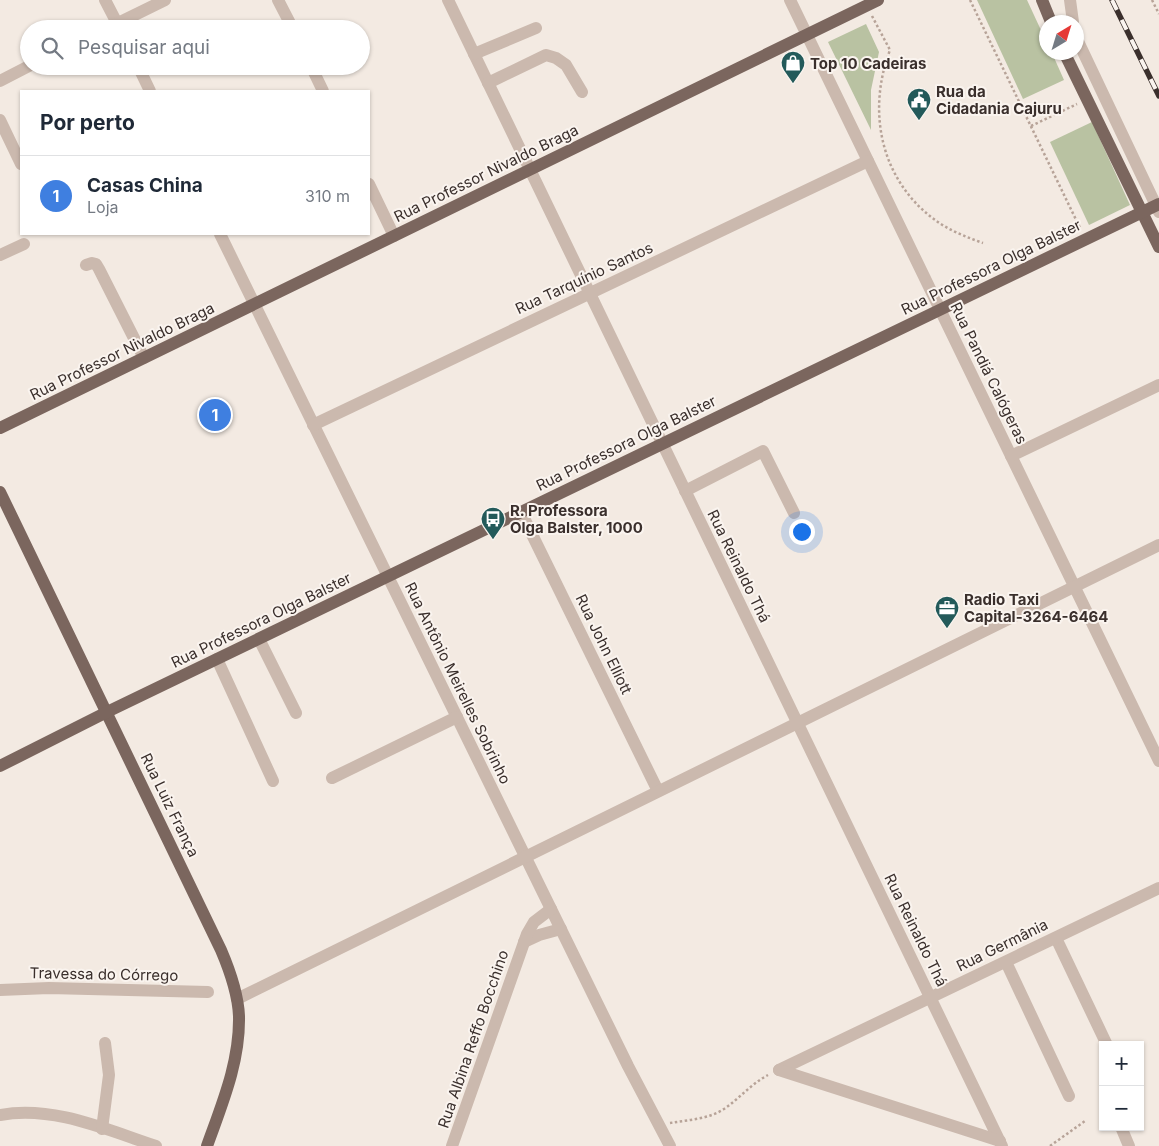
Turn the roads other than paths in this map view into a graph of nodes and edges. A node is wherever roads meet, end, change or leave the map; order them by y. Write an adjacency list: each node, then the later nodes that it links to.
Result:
1 (105, 0): 11 (street)
2 (165, 0): 12 (street)
3 (278, 0): 13 (street)
4 (448, 0): 16 (street, Rua Reinaldo Thá)
5 (790, 0): 15 (street, Rua Pandiá Calógeras)
6 (1042, 0): 9 (main road)
7 (1070, 0): 10 (street)
8 (873, 3): 15 (main road, Rua Professor Nivaldo Braga)
9 (1048, 15)
10 (1071, 15)
11 (112, 20)
12 (127, 20)
13 (288, 20)
14 (536, 28): 16 (street)
15 (807, 35): 28 (street, Rua Pandiá Calógeras); 30 (main road, Rua Professor Nivaldo Braga)
16 (474, 54): 23 (street, Rua Reinaldo Thá)
17 (1084, 54): 32 (street)
18 (1068, 60): 33 (main road)
19 (20, 70): 22 (street)
20 (142, 75): 24 (street)
21 (315, 75): 25 (street)
22 (0, 80)
23 (488, 83): 26 (street); 30 (street, Rua Reinaldo Thá)
24 (150, 90)
25 (323, 90)
26 (582, 92)
27 (0, 120): 29 (street)
28 (868, 161): 40 (street, Rua Tarquínio Santos); 42 (street, Rua Pandiá Calógeras)
29 (20, 162)
30 (530, 170): 35 (main road, Rua Professor Nivaldo Braga); 40 (street, Rua Reinaldo Thá)
31 (370, 186): 35 (street)
32 (1158, 207): 33 (main road, Rua Professora Olga Balster)
33 (1142, 212): 37 (main road); 42 (main road, Rua Professora Olga Balster)
34 (220, 235): 41 (street, Rua Antônio Meirelles Sobrinho)
35 (394, 236): 41 (main road, Rua Professor Nivaldo Braga)
36 (24, 244): 38 (street)
37 (1159, 247)
38 (0, 255)
39 (86, 265): 43 (street)
40 (589, 294): 45 (street, Rua Tarquínio Santos); 47 (street, Rua Reinaldo Thá)
41 (254, 304): 43 (main road, Rua Professor Nivaldo Braga); 45 (street, Rua Antônio Meirelles Sobrinho)
42 (940, 310): 47 (main road, Rua Professora Olga Balster); 48 (street, Rua Pandiá Calógeras)
43 (144, 358): 46 (main road, Rua Professor Nivaldo Braga)
44 (1159, 385): 48 (street)
45 (314, 425): 54 (street, Rua Antônio Meirelles Sobrinho)
46 (0, 428)
47 (662, 444): 49 (street, Rua Reinaldo Thá); 51 (main road, Rua Professora Olga Balster)
48 (1011, 456): 55 (street, Rua Pandiá Calógeras)
49 (685, 491): 52 (street); 61 (street, Rua Reinaldo Thá)
50 (0, 492): 58 (main road, Rua Luiz França)
51 (521, 512): 54 (main road, Rua Professora Olga Balster); 66 (street, Rua John Elliott)
52 (794, 513)
53 (1159, 545): 55 (street)
54 (388, 576): 56 (main road, Rua Professora Olga Balster); 60 (street, Rua Antônio Meirelles Sobrinho)
55 (1074, 586): 61 (street); 62 (street, Rua Pandiá Calógeras)
56 (259, 639): 57 (main road, Rua Professora Olga Balster); 59 (street)
57 (217, 659): 58 (main road, Rua Professora Olga Balster); 65 (street)
58 (107, 712): 63 (main road, Rua Professora Olga Balster); 77 (main road, Rua Luiz França)
59 (296, 714)
60 (457, 717): 64 (street); 67 (street, Rua Antônio Meirelles Sobrinho)
61 (797, 723): 66 (street); 76 (street, Rua Reinaldo Thá)
62 (1159, 761)
63 (0, 766)
64 (332, 778)
65 (273, 781)
66 (658, 791): 67 (street)
67 (525, 857): 69 (street, Rua Antônio Meirelles Sobrinho); 77 (street)
68 (1159, 888): 71 (street, Rua Germânia)
69 (551, 909): 70 (street, Rua Antônio Meirelles Sobrinho); 72 (street, Rua Albina Reffo Bocchino)
70 (561, 929): 72 (street, Rua Albina Reffo Bocchino); 89 (street, Rua Antônio Meirelles Sobrinho)
71 (1056, 938): 73 (street, Rua Germânia); 78 (street)
72 (524, 942): 88 (street, Rua Albina Reffo Bocchino)
73 (1006, 962): 76 (street, Rua Germânia); 80 (street)
74 (0, 990): 75 (street, Travessa do Córrego)
75 (208, 992)
76 (930, 998): 84 (street, Rua Reinaldo Thá); 84 (street, Rua Germânia)
77 (237, 999): 87 (main road, Rua Luiz França)
78 (1105, 1041)
79 (105, 1043): 82 (street)
80 (1069, 1096)
81 (0, 1115): 82 (street)
82 (102, 1129): 86 (street)
83 (1122, 1131): 85 (street)
84 (1001, 1144)
85 (1124, 1144)
86 (156, 1146)
87 (207, 1146)
88 (452, 1146)
89 (670, 1146)

